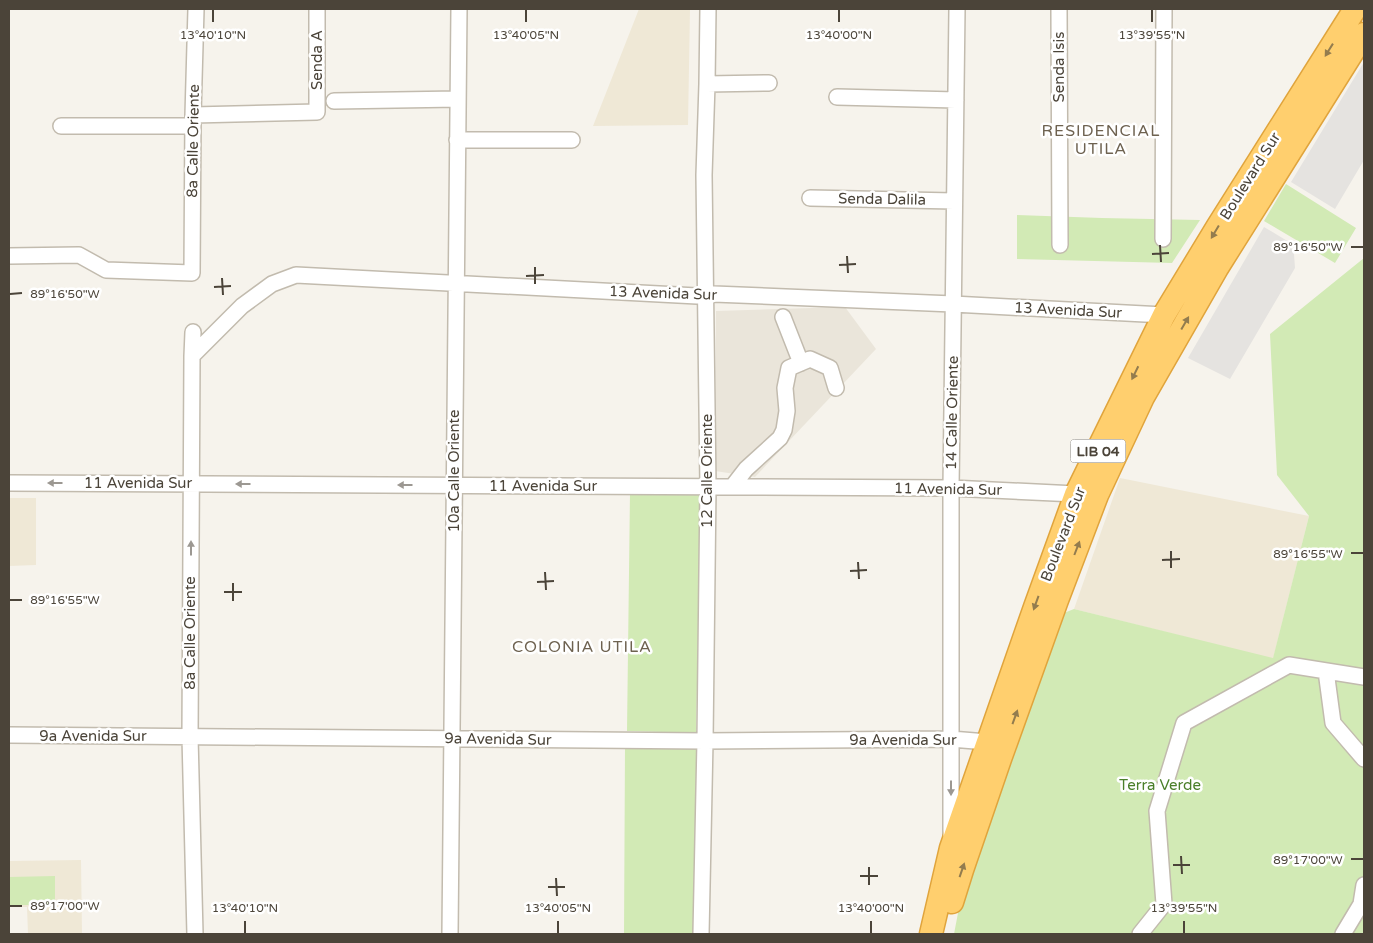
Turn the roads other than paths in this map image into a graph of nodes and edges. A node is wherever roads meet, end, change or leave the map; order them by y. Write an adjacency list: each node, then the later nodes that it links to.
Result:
1 (196, 9): 16 (street, 8a Calle Oriente)
2 (317, 9): 16 (street, Senda A)
3 (458, 9): 13 (street, 10a Calle Oriente)
4 (708, 9): 11 (street, 12 Calle Oriente)
5 (957, 9): 14 (street, 14 Calle Oriente)
6 (1059, 9): 23 (street, Senda Isis)
7 (1164, 9): 22 (street)
8 (1355, 9): 28 (highway, Boulevard Sur / LIB 04, one-way to 28)
9 (1364, 34): 56 (highway, Boulevard Sur / LIB 04, one-way to 9)
10 (769, 83): 11 (street)
11 (707, 84): 26 (street, 12 Calle Oriente)
12 (837, 97): 14 (street)
13 (458, 99): 15 (street); 18 (street, 10a Calle Oriente)
14 (956, 100): 21 (street, 14 Calle Oriente)
15 (334, 101)
16 (193, 121): 17 (street); 24 (street, 8a Calle Oriente)
17 (61, 126)
18 (457, 140): 19 (street); 25 (street, 10a Calle Oriente)
19 (572, 140)
20 (810, 198): 21 (street, Senda Dalila)
21 (954, 201): 27 (street, 14 Calle Oriente)
22 (1163, 239)
23 (1060, 244)
24 (9, 256)
25 (456, 283): 26 (street, 13 Avenida Sur); 31 (street, 13 Avenida Sur); 36 (street, 10a Calle Oriente)
26 (705, 295): 27 (street, 13 Avenida Sur); 37 (street, 12 Calle Oriente)
27 (953, 304): 28 (street, 13 Avenida Sur); 39 (street, 14 Calle Oriente)
28 (1164, 315): 40 (highway, Boulevard Sur / LIB 04, one-way to 40)
29 (783, 317): 32 (street)
30 (193, 332): 31 (street, 8a Calle Oriente)
31 (192, 356): 35 (street, 8a Calle Oriente)
32 (801, 363): 33 (street); 38 (street)
33 (836, 388)
34 (9, 483): 35 (street, 11 Avenida Sur, one-way to 34)
35 (191, 484): 36 (street, 11 Avenida Sur, one-way to 35); 44 (street, 8a Calle Oriente, one-way to 35)
36 (454, 485): 37 (street, 11 Avenida Sur); 45 (street, 10a Calle Oriente)
37 (708, 487): 38 (street, 11 Avenida Sur); 47 (street, 12 Calle Oriente)
38 (732, 487): 39 (street, 11 Avenida Sur)
39 (951, 488): 40 (street, 11 Avenida Sur); 46 (street, 14 Calle Oriente)
40 (1076, 494): 48 (highway, Boulevard Sur / LIB 04, one-way to 48)
41 (1326, 671): 42 (street); 49 (street); 57 (street)
42 (1364, 677)
43 (9, 735): 44 (street, 9a Avenida Sur)
44 (190, 737): 45 (street, 9a Avenida Sur); 52 (street, 8a Calle Oriente)
45 (452, 739): 47 (street, 9a Avenida Sur); 53 (street, 10a Calle Oriente)
46 (951, 739): 47 (street, 9a Avenida Sur); 48 (street, 9a Avenida Sur); 50 (street, 14 Calle Oriente, one-way to 50)
47 (705, 741): 54 (street, 12 Calle Oriente)
48 (987, 742): 50 (highway, Boulevard Sur / LIB 04)
49 (1364, 759)
50 (951, 848): 55 (highway, Boulevard Sur / LIB 04)
51 (1364, 885): 58 (street)
52 (195, 934)
53 (450, 934)
54 (701, 934)
55 (930, 934)
56 (945, 934)
57 (1140, 934)
58 (1343, 934)

